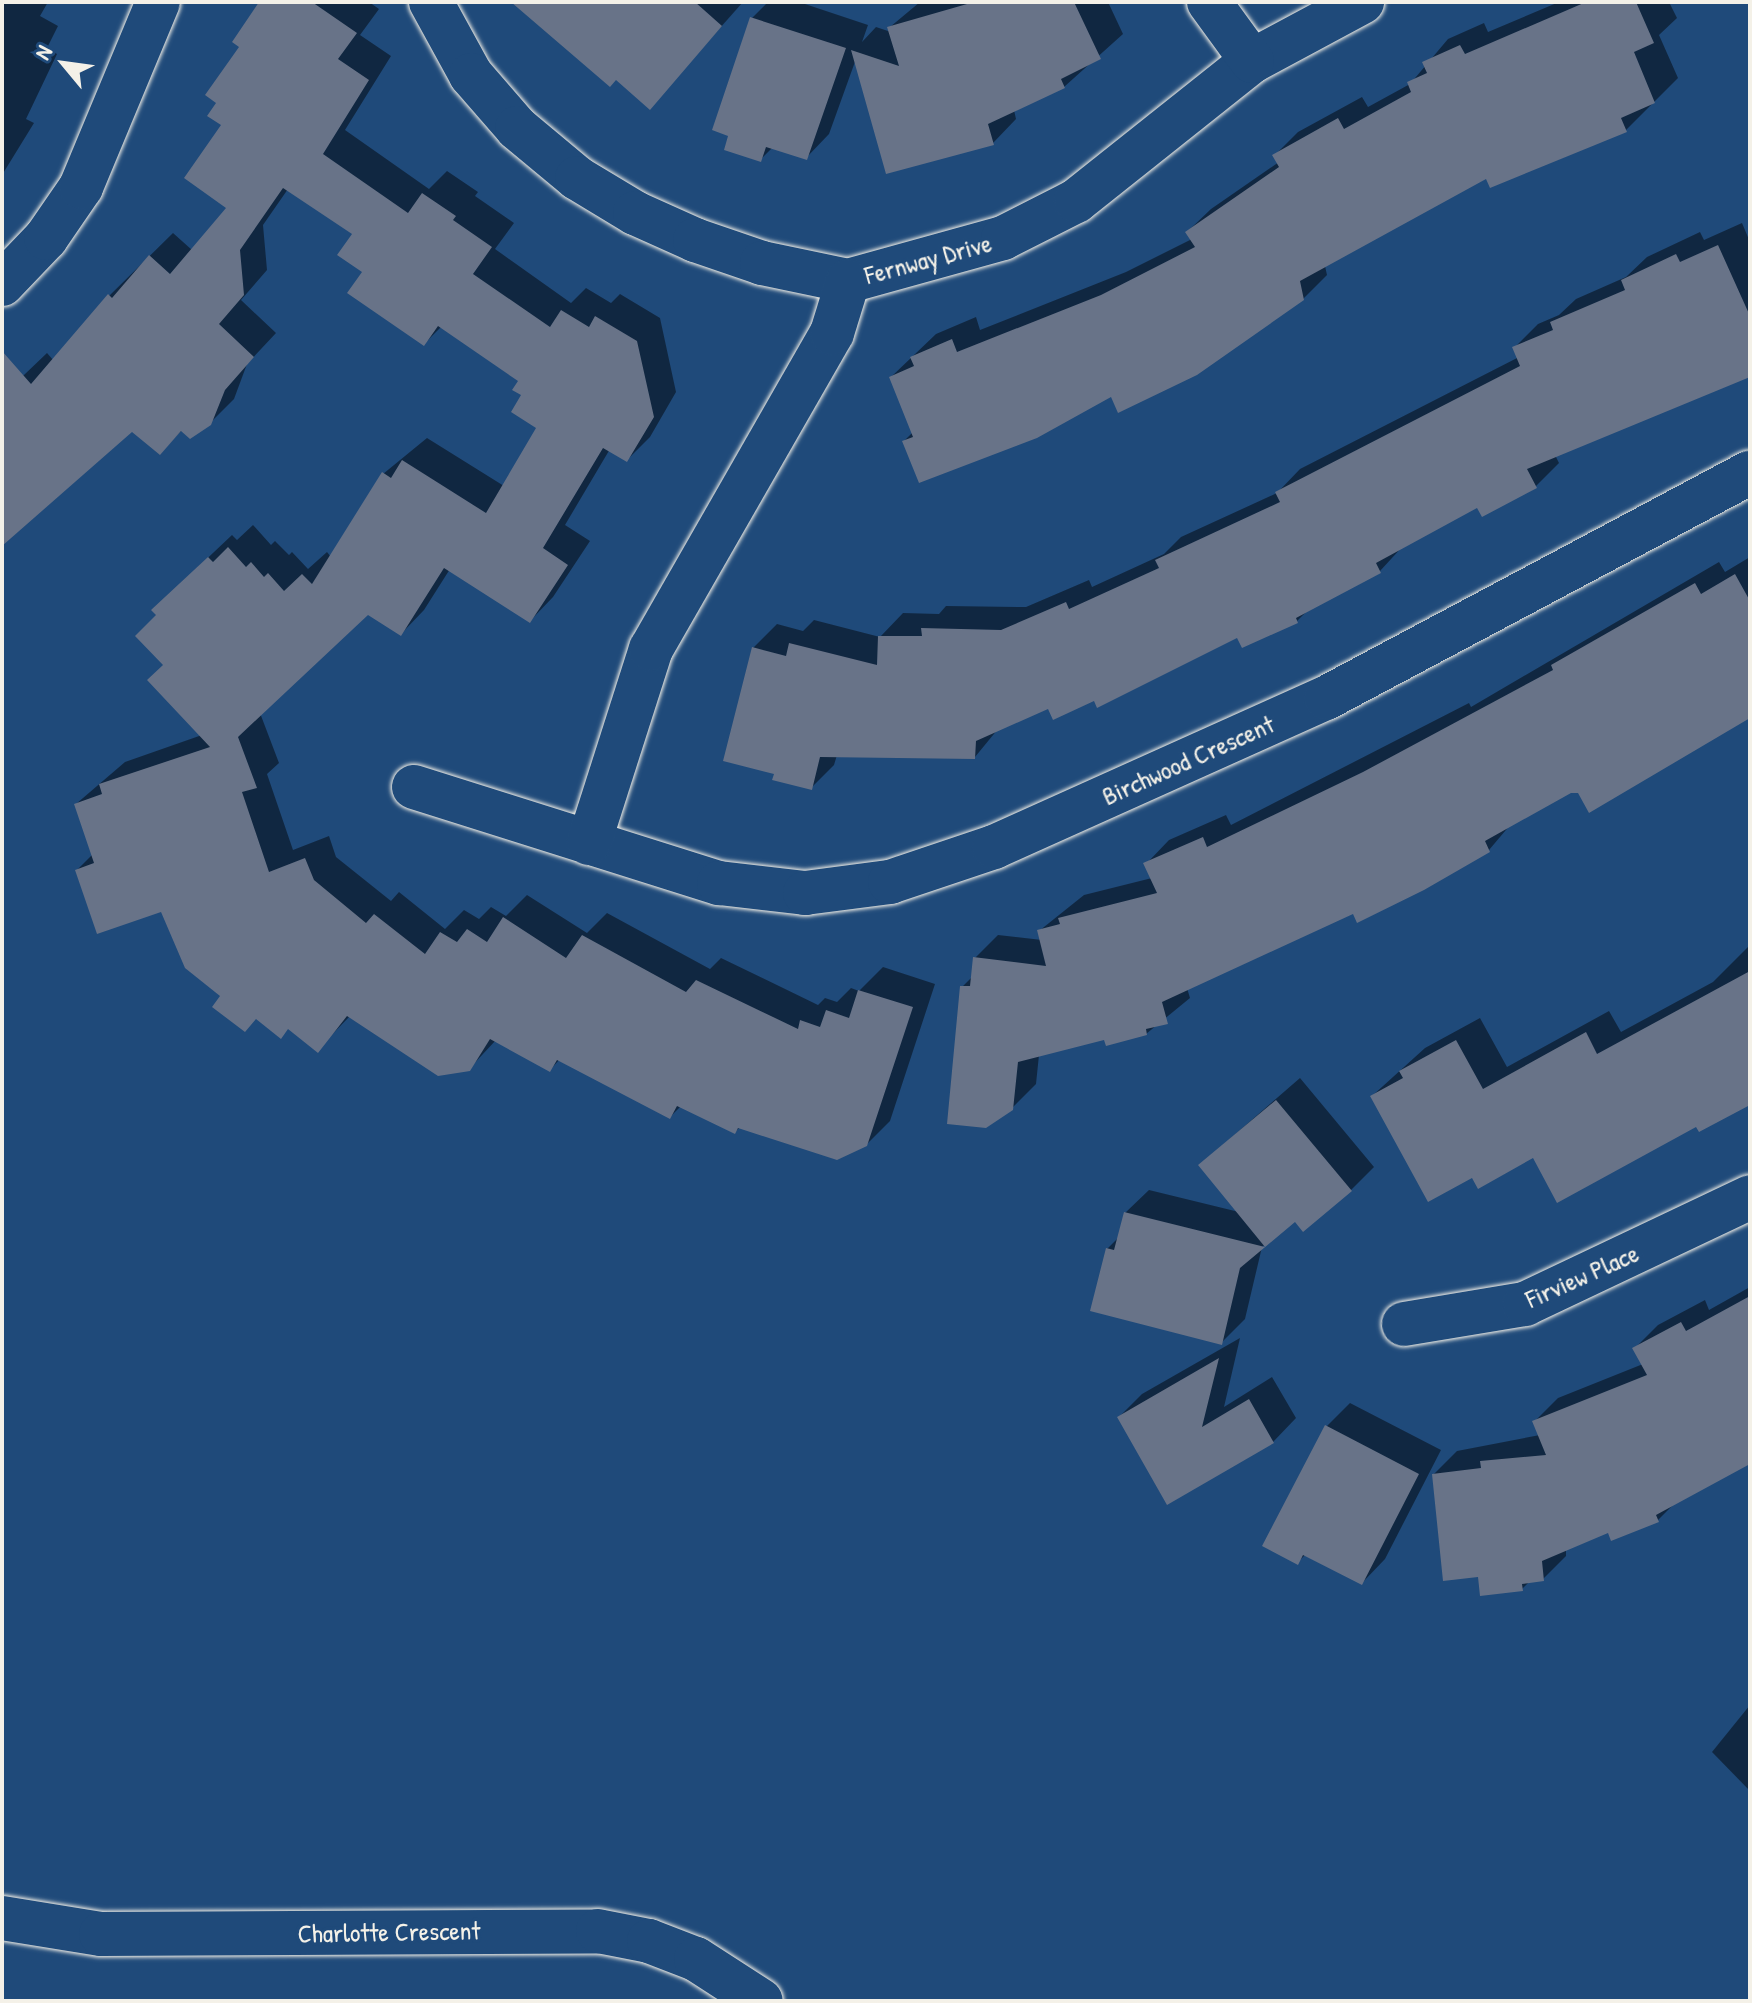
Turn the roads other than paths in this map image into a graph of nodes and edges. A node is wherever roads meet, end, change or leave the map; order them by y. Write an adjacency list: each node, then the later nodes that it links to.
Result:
1 (158, 2): 7 (street)
2 (431, 2): 6 (street, Fernway Drive)
3 (1209, 2): 5 (street)
4 (1362, 2): 5 (street, Fernway Drive)
5 (1252, 61): 6 (street, Fernway Drive)
6 (848, 281): 10 (street)
7 (2, 284)
8 (1750, 473): 10 (street, Birchwood Crescent)
9 (414, 787): 10 (street, Birchwood Crescent)
10 (589, 843)
11 (1750, 1197): 12 (street, Firview Place)
12 (1404, 1324)
13 (2, 1918): 14 (street, Charlotte Crescent)
14 (761, 2001)

